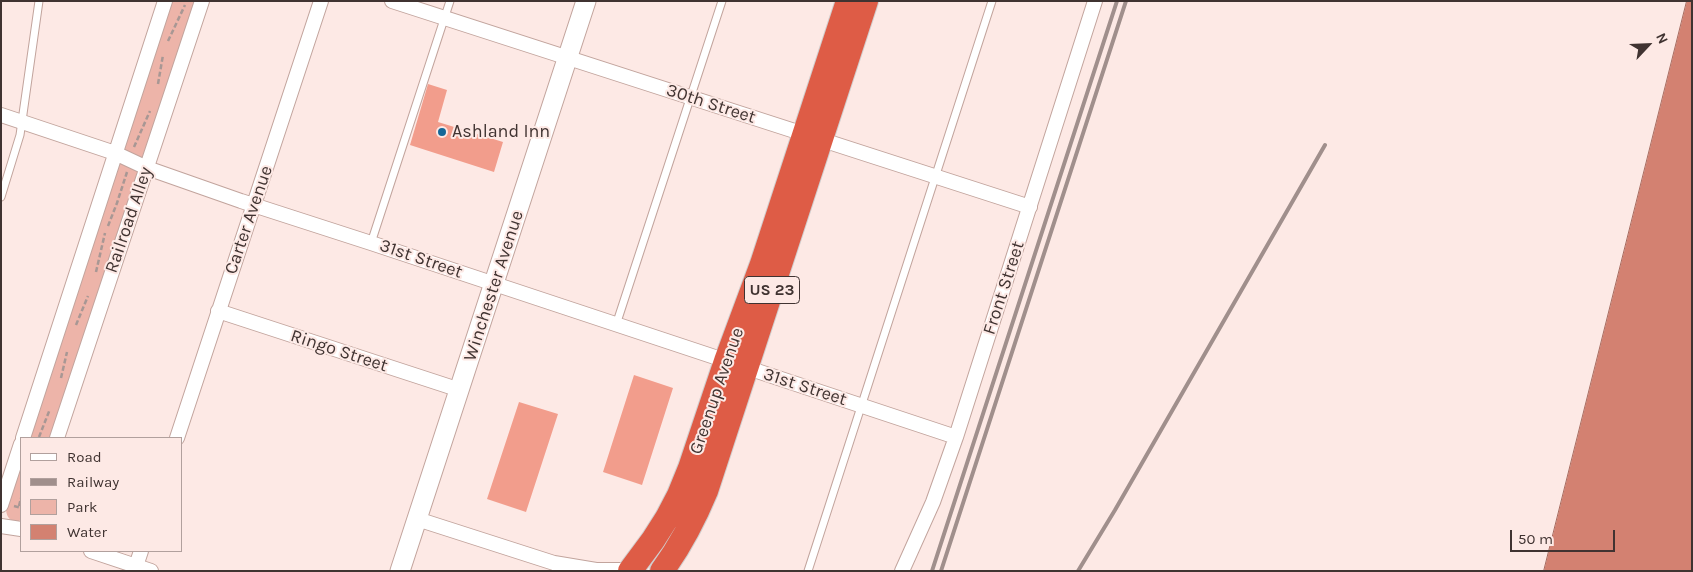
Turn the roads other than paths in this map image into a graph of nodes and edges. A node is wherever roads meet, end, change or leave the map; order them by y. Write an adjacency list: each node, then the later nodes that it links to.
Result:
1 (39, 1): 17 (lane)
2 (165, 1): 19 (street, Railroad Alley)
3 (202, 1): 20 (street, Railroad Alley)
4 (321, 1): 23 (street, Carter Avenue)
5 (392, 1): 13 (street, 30th Street)
6 (450, 1): 13 (lane)
7 (586, 1): 14 (main road, Winchester Avenue)
8 (722, 1): 15 (lane)
9 (848, 1): 18 (highway, Greenup Avenue / US 23)
10 (866, 1): 18 (highway, Greenup Avenue / US 23)
11 (992, 1): 21 (lane)
12 (1095, 1): 24 (street, Front Street)
13 (444, 18): 14 (street, 30th Street); 25 (lane)
14 (568, 58): 15 (street, 30th Street); 26 (main road, Winchester Avenue)
15 (690, 98): 18 (street, 30th Street); 28 (lane)
16 (1, 115): 17 (street, 31st Street)
17 (22, 122): 19 (street, 31st Street); 22 (lane)
18 (813, 137): 21 (street, 30th Street); 29 (highway, Greenup Avenue / US 23)
19 (115, 153): 20 (street, 31st Street); 32 (street, Railroad Alley)
20 (147, 168): 23 (street, 31st Street); 33 (street, Railroad Alley)
21 (935, 177): 24 (street, 30th Street); 31 (lane)
22 (1, 198)
23 (254, 206): 25 (street, 31st Street); 27 (street, Carter Avenue)
24 (1030, 207): 35 (street, Front Street)
25 (371, 242): 26 (street, 31st Street)
26 (494, 284): 28 (street, 31st Street); 30 (main road, Winchester Avenue)
27 (218, 311): 30 (street, Ringo Street); 34 (street, Carter Avenue)
28 (616, 325): 29 (street, 31st Street)
29 (736, 364): 31 (street, 31st Street); 45 (highway, Greenup Avenue / US 23); 48 (highway, Greenup Avenue / US 23)
30 (460, 390): 38 (main road, Winchester Avenue)
31 (862, 406): 35 (street, 31st Street); 49 (lane)
32 (23, 437)
33 (57, 437)
34 (177, 437)
35 (956, 437): 50 (street, Front Street)
36 (20, 447): 37 (street)
37 (1, 506)
38 (417, 519): 44 (street); 47 (main road, Winchester Avenue)
39 (1, 526): 40 (street)
40 (20, 529)
41 (94, 552): 43 (street)
42 (141, 552): 43 (street)
43 (136, 566): 46 (street)
44 (557, 567): 45 (street)
45 (630, 570)
46 (151, 571)
47 (400, 571)
48 (662, 571)
49 (808, 571)
50 (902, 571)

